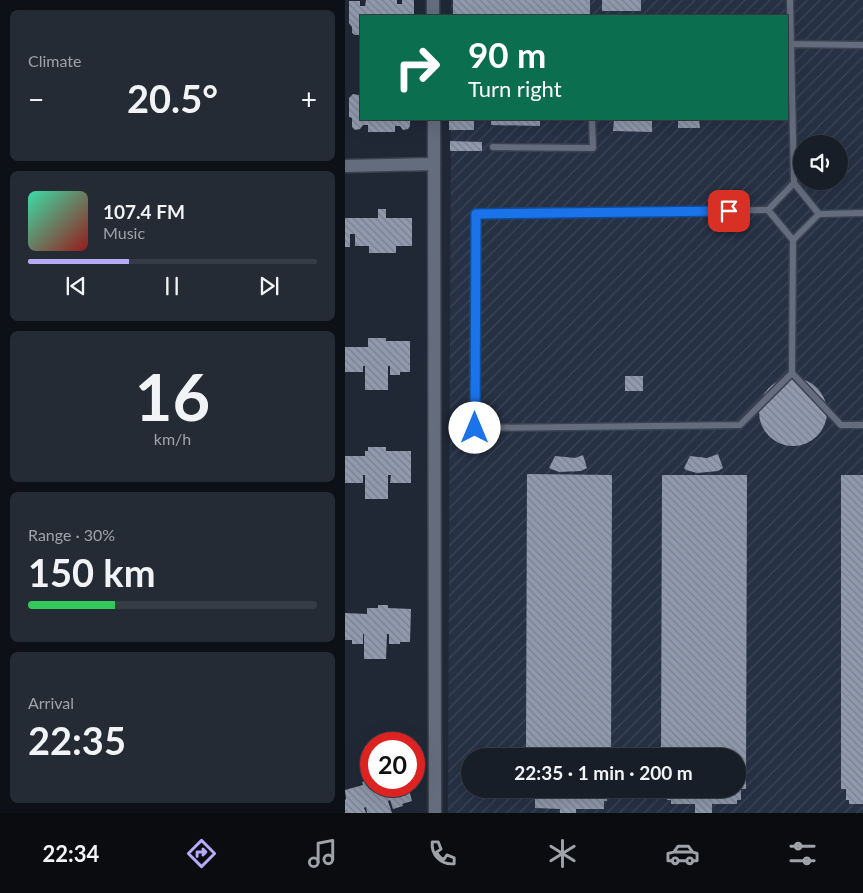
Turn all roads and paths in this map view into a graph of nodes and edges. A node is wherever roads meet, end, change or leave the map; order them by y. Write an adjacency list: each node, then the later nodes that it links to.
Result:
1 (433, 0): 3 (street)
2 (790, 0): 4 (lane)
3 (433, 15)
4 (789, 44): 5 (lane); 9 (lane)
5 (863, 45)
6 (433, 120): 10 (street)
7 (592, 120): 8 (lane)
8 (493, 147)
9 (793, 155)
10 (434, 164): 11 (street); 20 (street)
11 (345, 166)
12 (793, 184): 14 (lane)
13 (800, 190): 16 (lane)
14 (768, 210): 17 (lane); 18 (lane)
15 (863, 213): 16 (lane)
16 (819, 214): 17 (lane)
17 (793, 240): 18 (lane)
18 (792, 373): 19 (lane)
19 (863, 425)
20 (435, 813)

